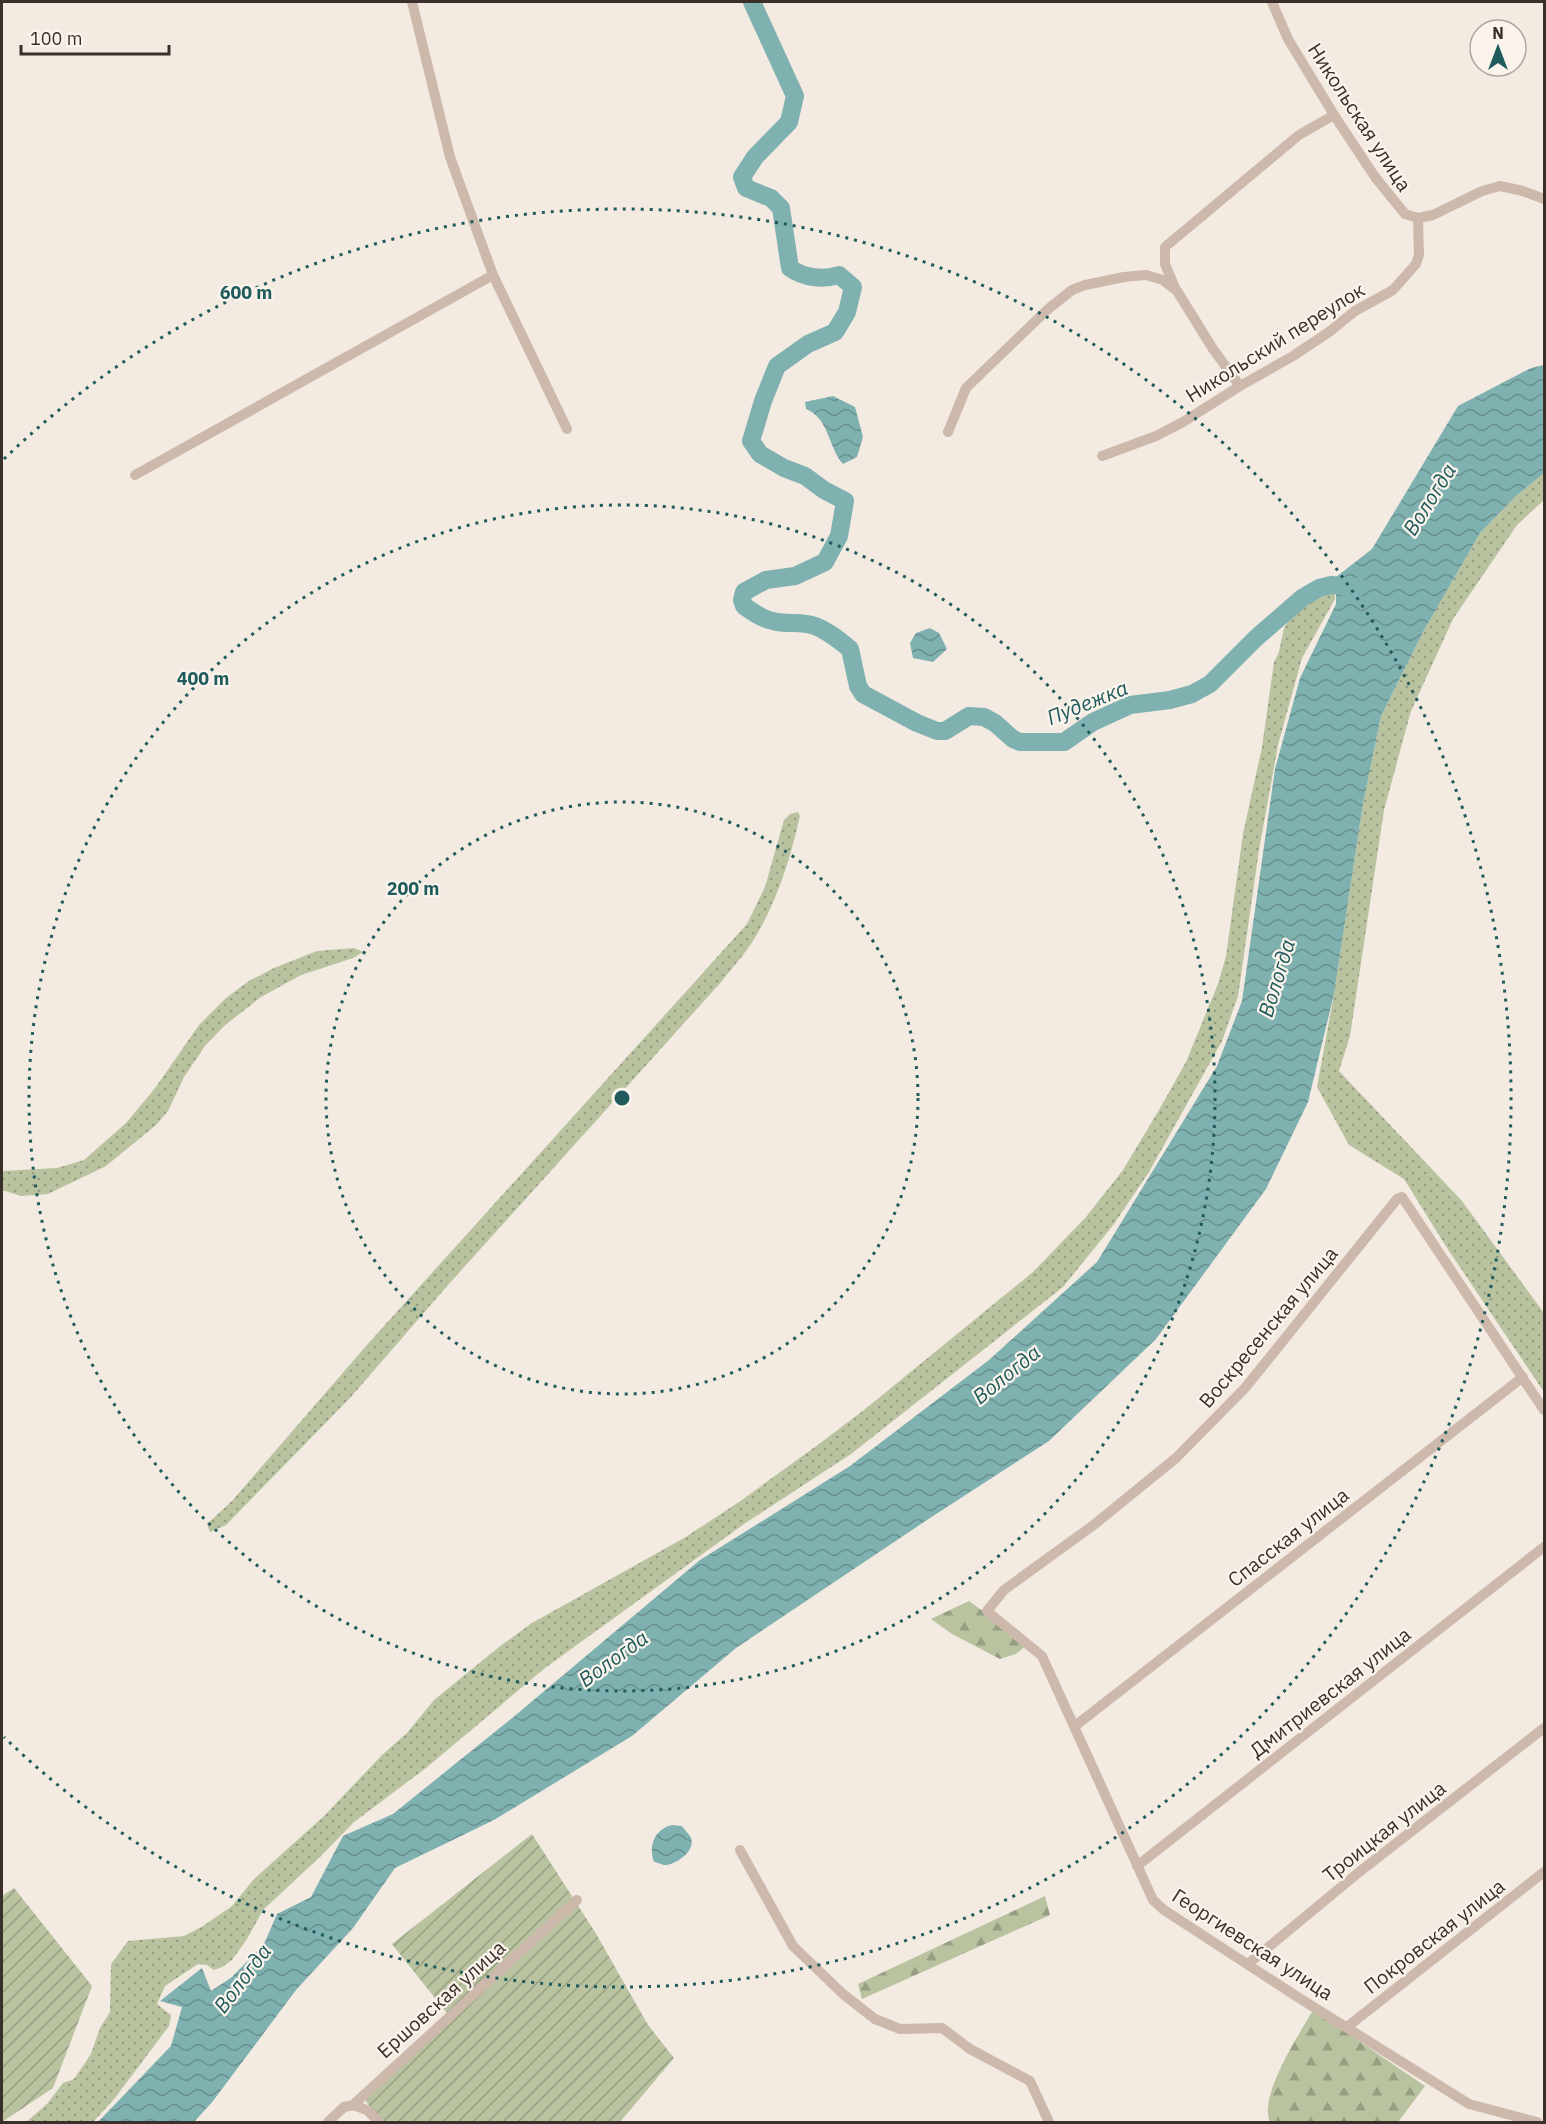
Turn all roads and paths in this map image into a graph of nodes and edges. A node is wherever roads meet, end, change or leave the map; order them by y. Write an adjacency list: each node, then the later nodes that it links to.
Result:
1 (412, 2): 6 (street)
2 (1272, 2): 3 (street, Никольская улица)
3 (1334, 115): 5 (street, Никольская улица); 7 (street)
4 (1545, 199): 5 (street)
5 (1418, 218): 8 (street, Никольский переулок)
6 (493, 275): 9 (street); 12 (street)
7 (1176, 291): 8 (street); 10 (street)
8 (1240, 386): 11 (street, Никольский переулок)
9 (567, 429)
10 (948, 432)
11 (1102, 456)
12 (135, 475)
13 (1523, 1377): 14 (street); 16 (street, Воскресенская улица); 17 (street, Спасская улица)
14 (1545, 1410)
15 (1545, 1547): 20 (street, Дмитриевская улица)
16 (987, 1611): 17 (street, Георгиевская улица)
17 (1076, 1726): 20 (street, Георгиевская улица)
18 (1545, 1728): 23 (street, Троицкая улица)
19 (740, 1850): 28 (street)
20 (1137, 1866): 23 (street, Георгиевская улица)
21 (1545, 1872): 24 (street, Покровская улица)
22 (577, 1900): 25 (street, Ершовская улица)
23 (1248, 1964): 24 (street, Георгиевская улица)
24 (1347, 2027): 29 (street, Георгиевская улица)
25 (353, 2105): 26 (street, Ершовская улица); 27 (street)
26 (328, 2122)
27 (379, 2122)
28 (1048, 2122)
29 (1537, 2122)

